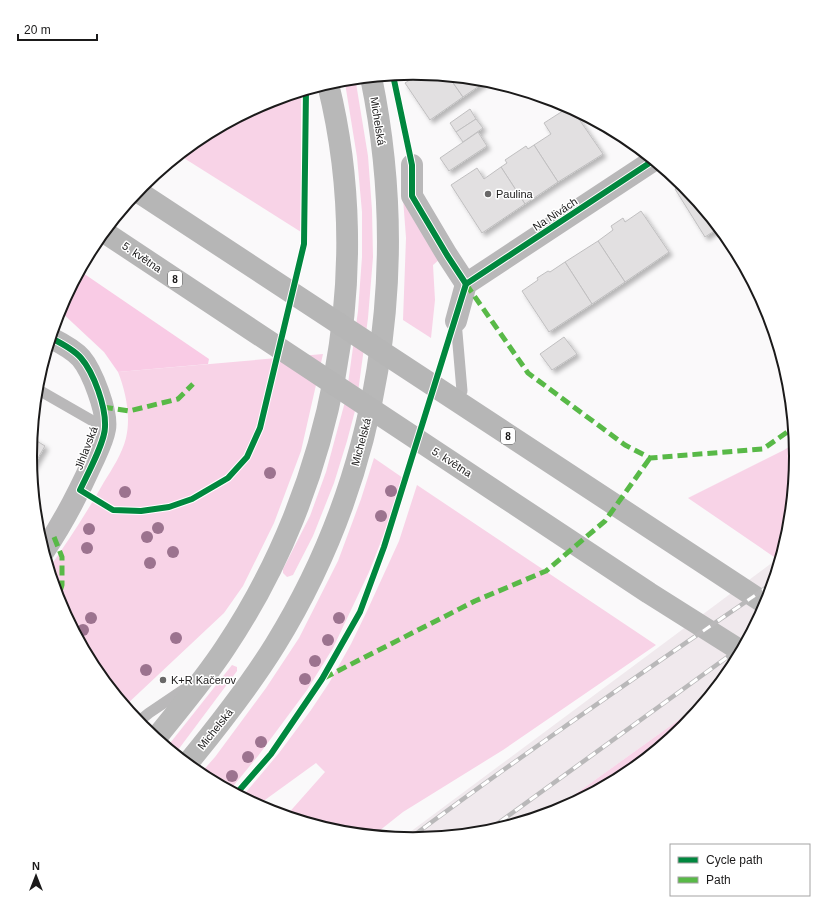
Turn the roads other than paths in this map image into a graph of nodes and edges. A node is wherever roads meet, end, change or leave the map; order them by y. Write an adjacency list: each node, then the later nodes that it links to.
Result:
1 (372, 82): 19 (main road, Michelská)
2 (329, 90): 16 (main road)
3 (649, 163): 7 (street, Na Nivách)
4 (412, 165): 7 (street)
5 (142, 195): 14 (highway, 8)
6 (109, 235): 15 (highway, 5. května / 8)
7 (466, 284): 8 (street)
8 (456, 321): 10 (lane)
9 (55, 341): 12 (street, Jihlavská)
10 (462, 391)
11 (42, 392): 12 (lane)
12 (105, 428): 13 (street, Jihlavská)
13 (48, 545)
14 (760, 600)
15 (736, 648)
16 (205, 676): 17 (lane); 18 (main road)
17 (143, 718)
18 (159, 734)
19 (191, 759)

